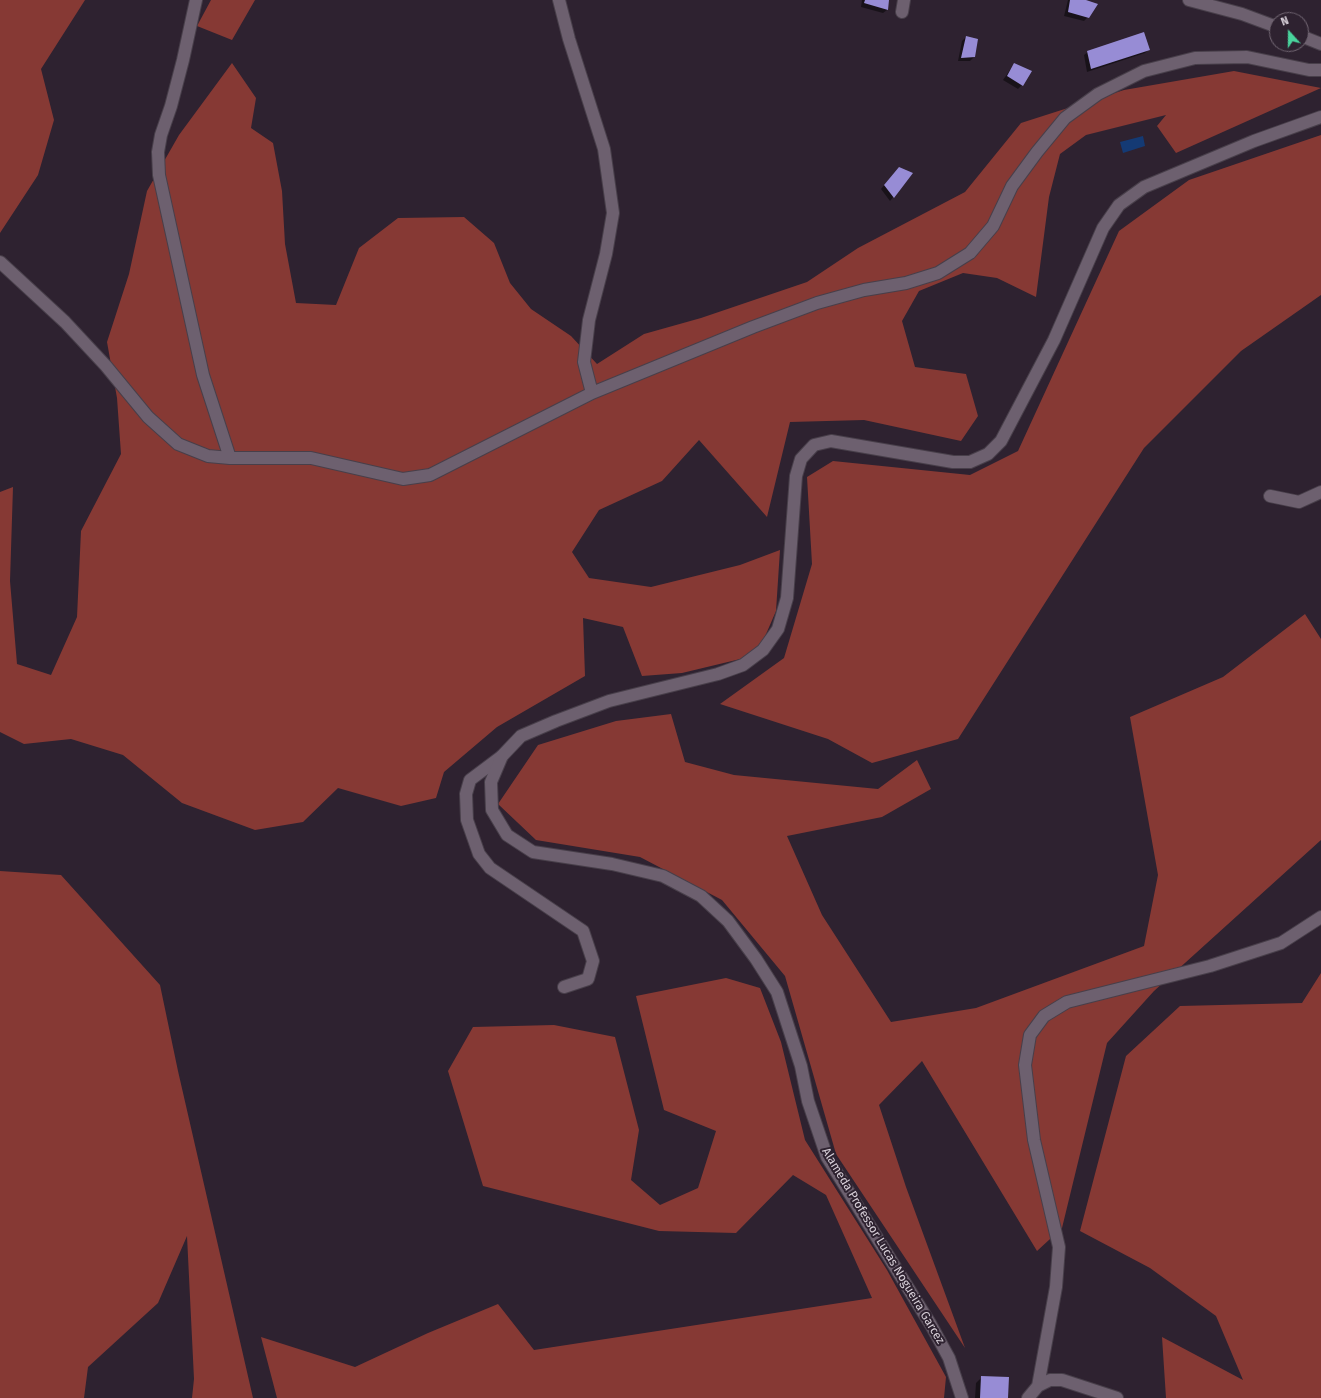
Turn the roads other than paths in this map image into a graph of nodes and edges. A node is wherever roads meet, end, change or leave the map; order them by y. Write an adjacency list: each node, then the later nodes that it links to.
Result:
1 (196, 0): 11 (street)
2 (559, 0): 10 (street)
3 (1189, 0): 4 (street)
4 (1269, 24)
5 (1309, 39): 6 (street)
6 (1321, 44)
7 (1321, 70): 10 (street)
8 (1321, 117): 14 (street, Alameda Professor Lucas Nogueira Garcez)
9 (0, 262): 11 (street)
10 (592, 393): 11 (street)
11 (230, 458)
12 (1321, 492): 13 (street)
13 (1270, 496)
14 (502, 756): 16 (street); 18 (street, Alameda Professor Lucas Nogueira Garcez)
15 (1321, 917): 17 (street)
16 (564, 987)
17 (1038, 1386): 19 (street); 20 (street)
18 (962, 1398)
19 (1028, 1398)
20 (1117, 1398)

